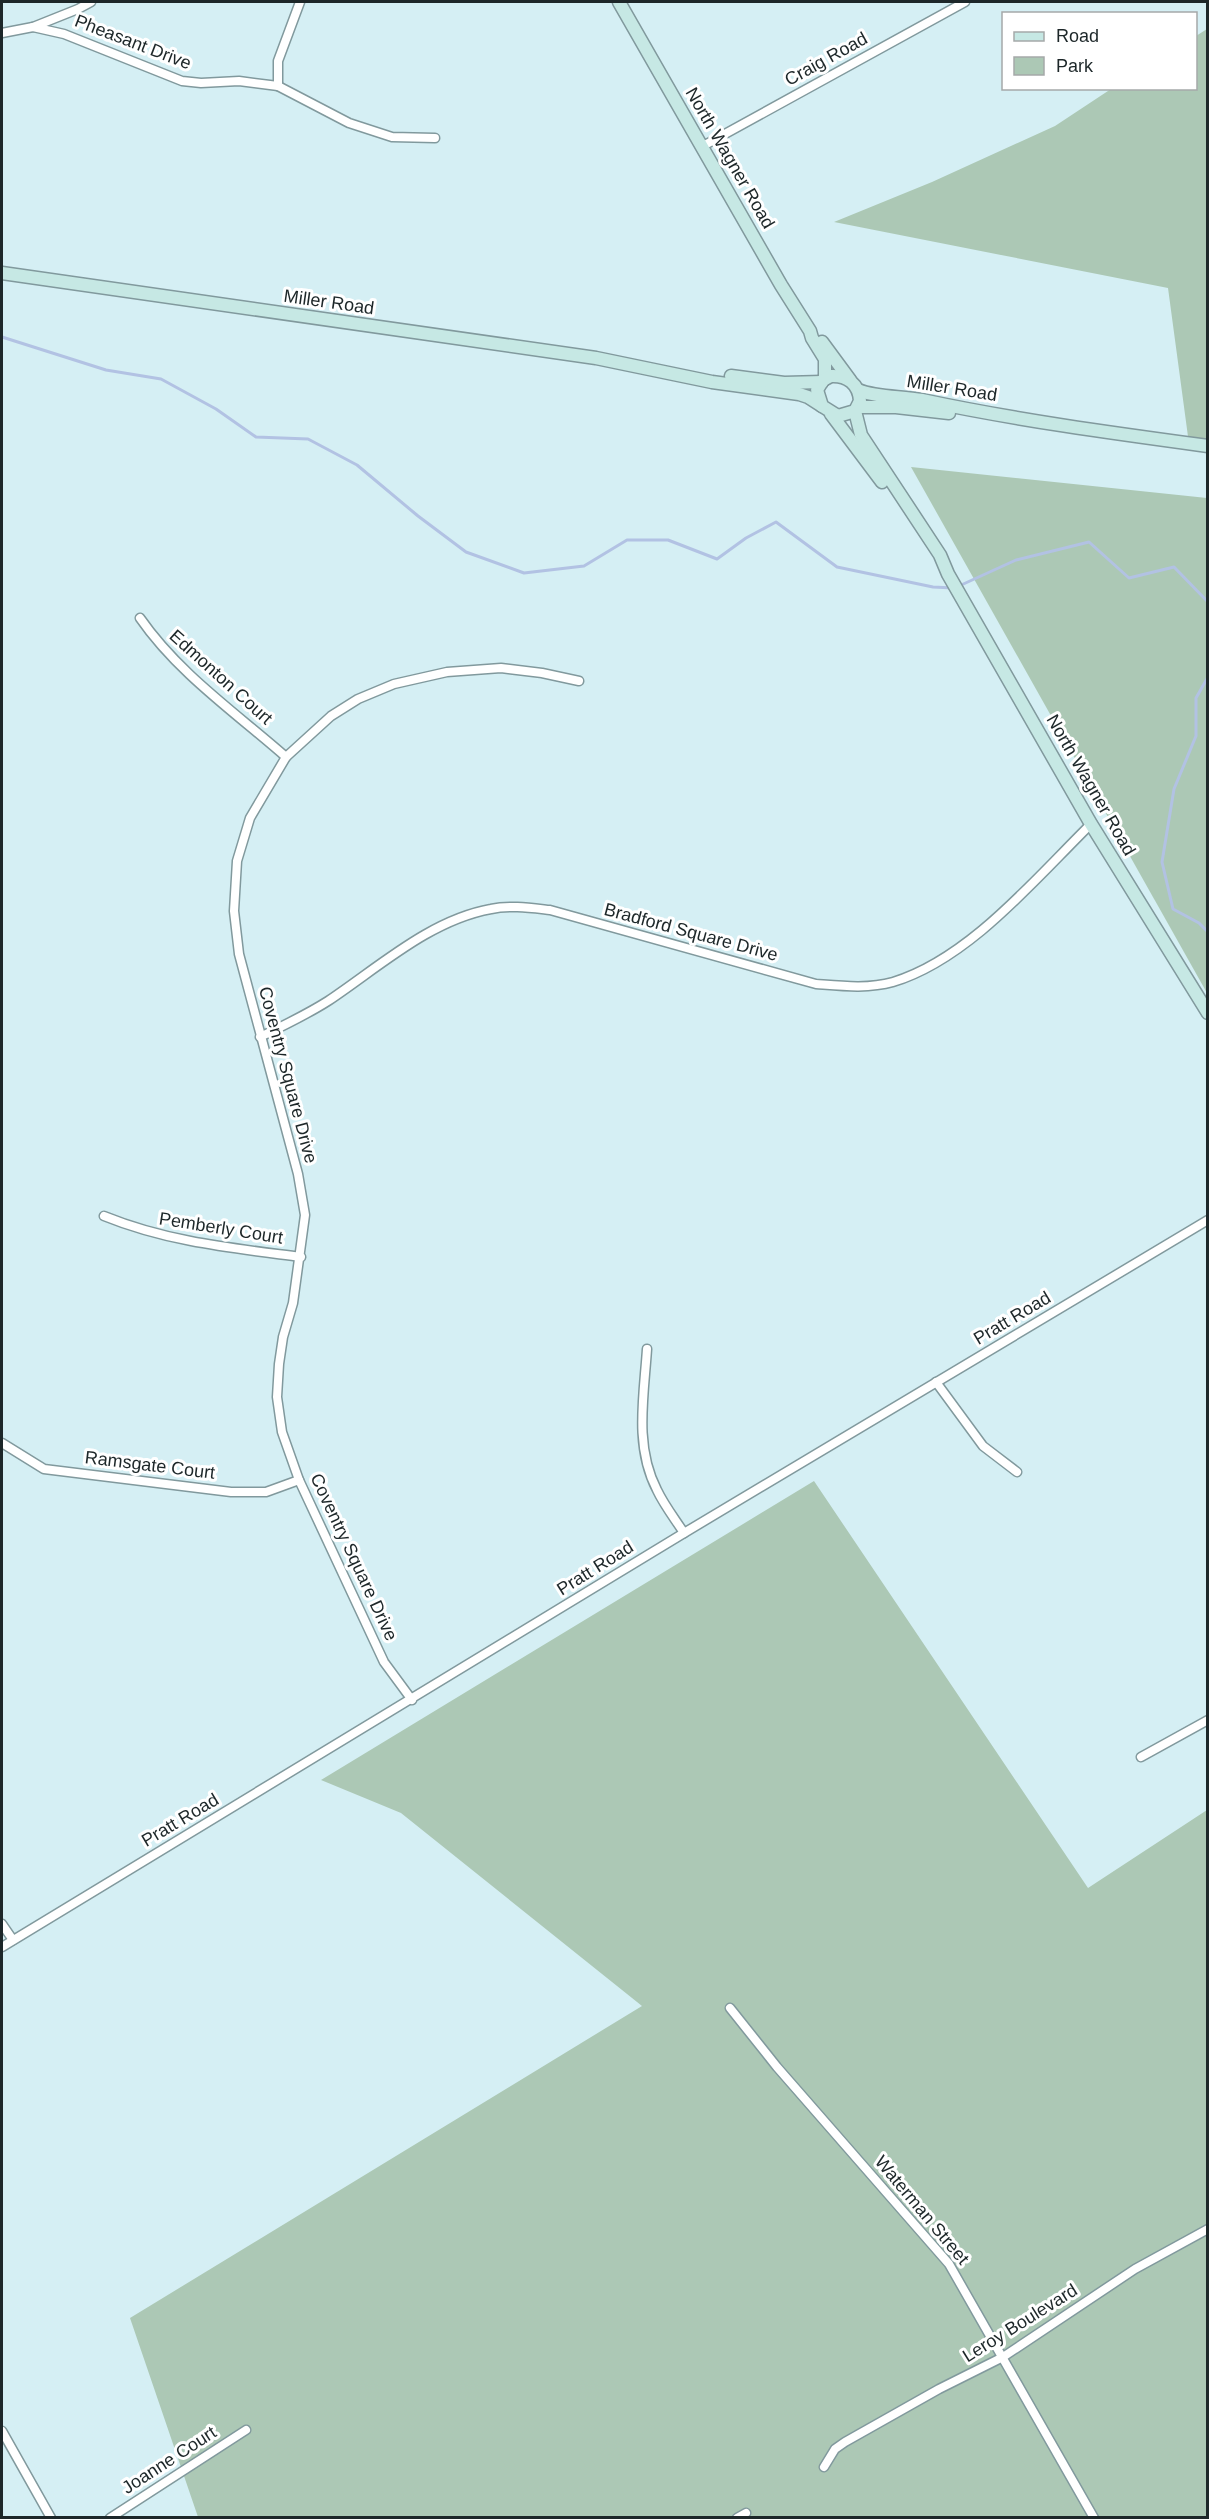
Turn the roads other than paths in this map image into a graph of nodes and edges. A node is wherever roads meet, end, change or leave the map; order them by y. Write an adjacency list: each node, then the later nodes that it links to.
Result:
1 (91, 2): 5 (street)
2 (300, 2): 7 (street)
3 (619, 2): 9 (main road, North Wagner Road)
4 (965, 2): 9 (street, Craig Road)
5 (33, 27): 6 (street); 7 (street, Pheasant Drive)
6 (2, 33)
7 (278, 86): 8 (street)
8 (435, 138)
9 (703, 146): 11 (main road, North Wagner Road)
10 (2, 273): 12 (main road, Miller Road)
11 (810, 331): 13 (main road, North Wagner Road); 14 (main road, North Wagner Road)
12 (652, 369): 13 (main road, Miller Road); 15 (main road, Miller Road)
13 (823, 380): 14 (main road); 15 (main road)
14 (854, 385): 16 (main road); 17 (main road, Miller Road)
15 (827, 410): 16 (main road); 19 (main road, North Wagner Road)
16 (856, 410): 17 (main road, Miller Road); 19 (main road, North Wagner Road)
17 (1040, 422): 18 (main road, Miller Road)
18 (1208, 446)
19 (950, 577): 23 (main road, North Wagner Road)
20 (140, 618): 22 (street, Edmonton Court)
21 (579, 681): 22 (street, Coventry Square Drive)
22 (286, 757): 25 (street, Coventry Square Drive)
23 (1091, 824): 24 (main road, North Wagner Road); 25 (street, Bradford Square Drive)
24 (1208, 1013)
25 (260, 1037): 28 (street, Coventry Square Drive)
26 (104, 1216): 28 (street, Pemberly Court)
27 (1208, 1220): 30 (street, Pratt Road)
28 (301, 1257): 33 (street, Coventry Square Drive)
29 (647, 1348): 34 (street)
30 (936, 1382): 32 (street); 34 (street, Pratt Road)
31 (2, 1443): 33 (street, Ramsgate Court)
32 (1017, 1472)
33 (299, 1480): 35 (street, Coventry Square Drive)
34 (684, 1533): 35 (street, Pratt Road)
35 (412, 1700): 39 (street, Pratt Road)
36 (1208, 1720): 37 (street)
37 (1141, 1757)
38 (2, 1924): 39 (street)
39 (13, 1940): 40 (street, Pratt Road)
40 (2, 1947)
41 (730, 2008): 43 (street, Waterman Street)
42 (1208, 2229): 43 (street, Leroy Boulevard)
43 (1003, 2357): 46 (street, Leroy Boulevard); 51 (street, Waterman Street)
44 (246, 2430): 49 (street, Joanne Court)
45 (2, 2431): 48 (street)
46 (824, 2467)
47 (746, 2513): 50 (street)
48 (51, 2517)
49 (110, 2517)
50 (737, 2517)
51 (1094, 2517)

